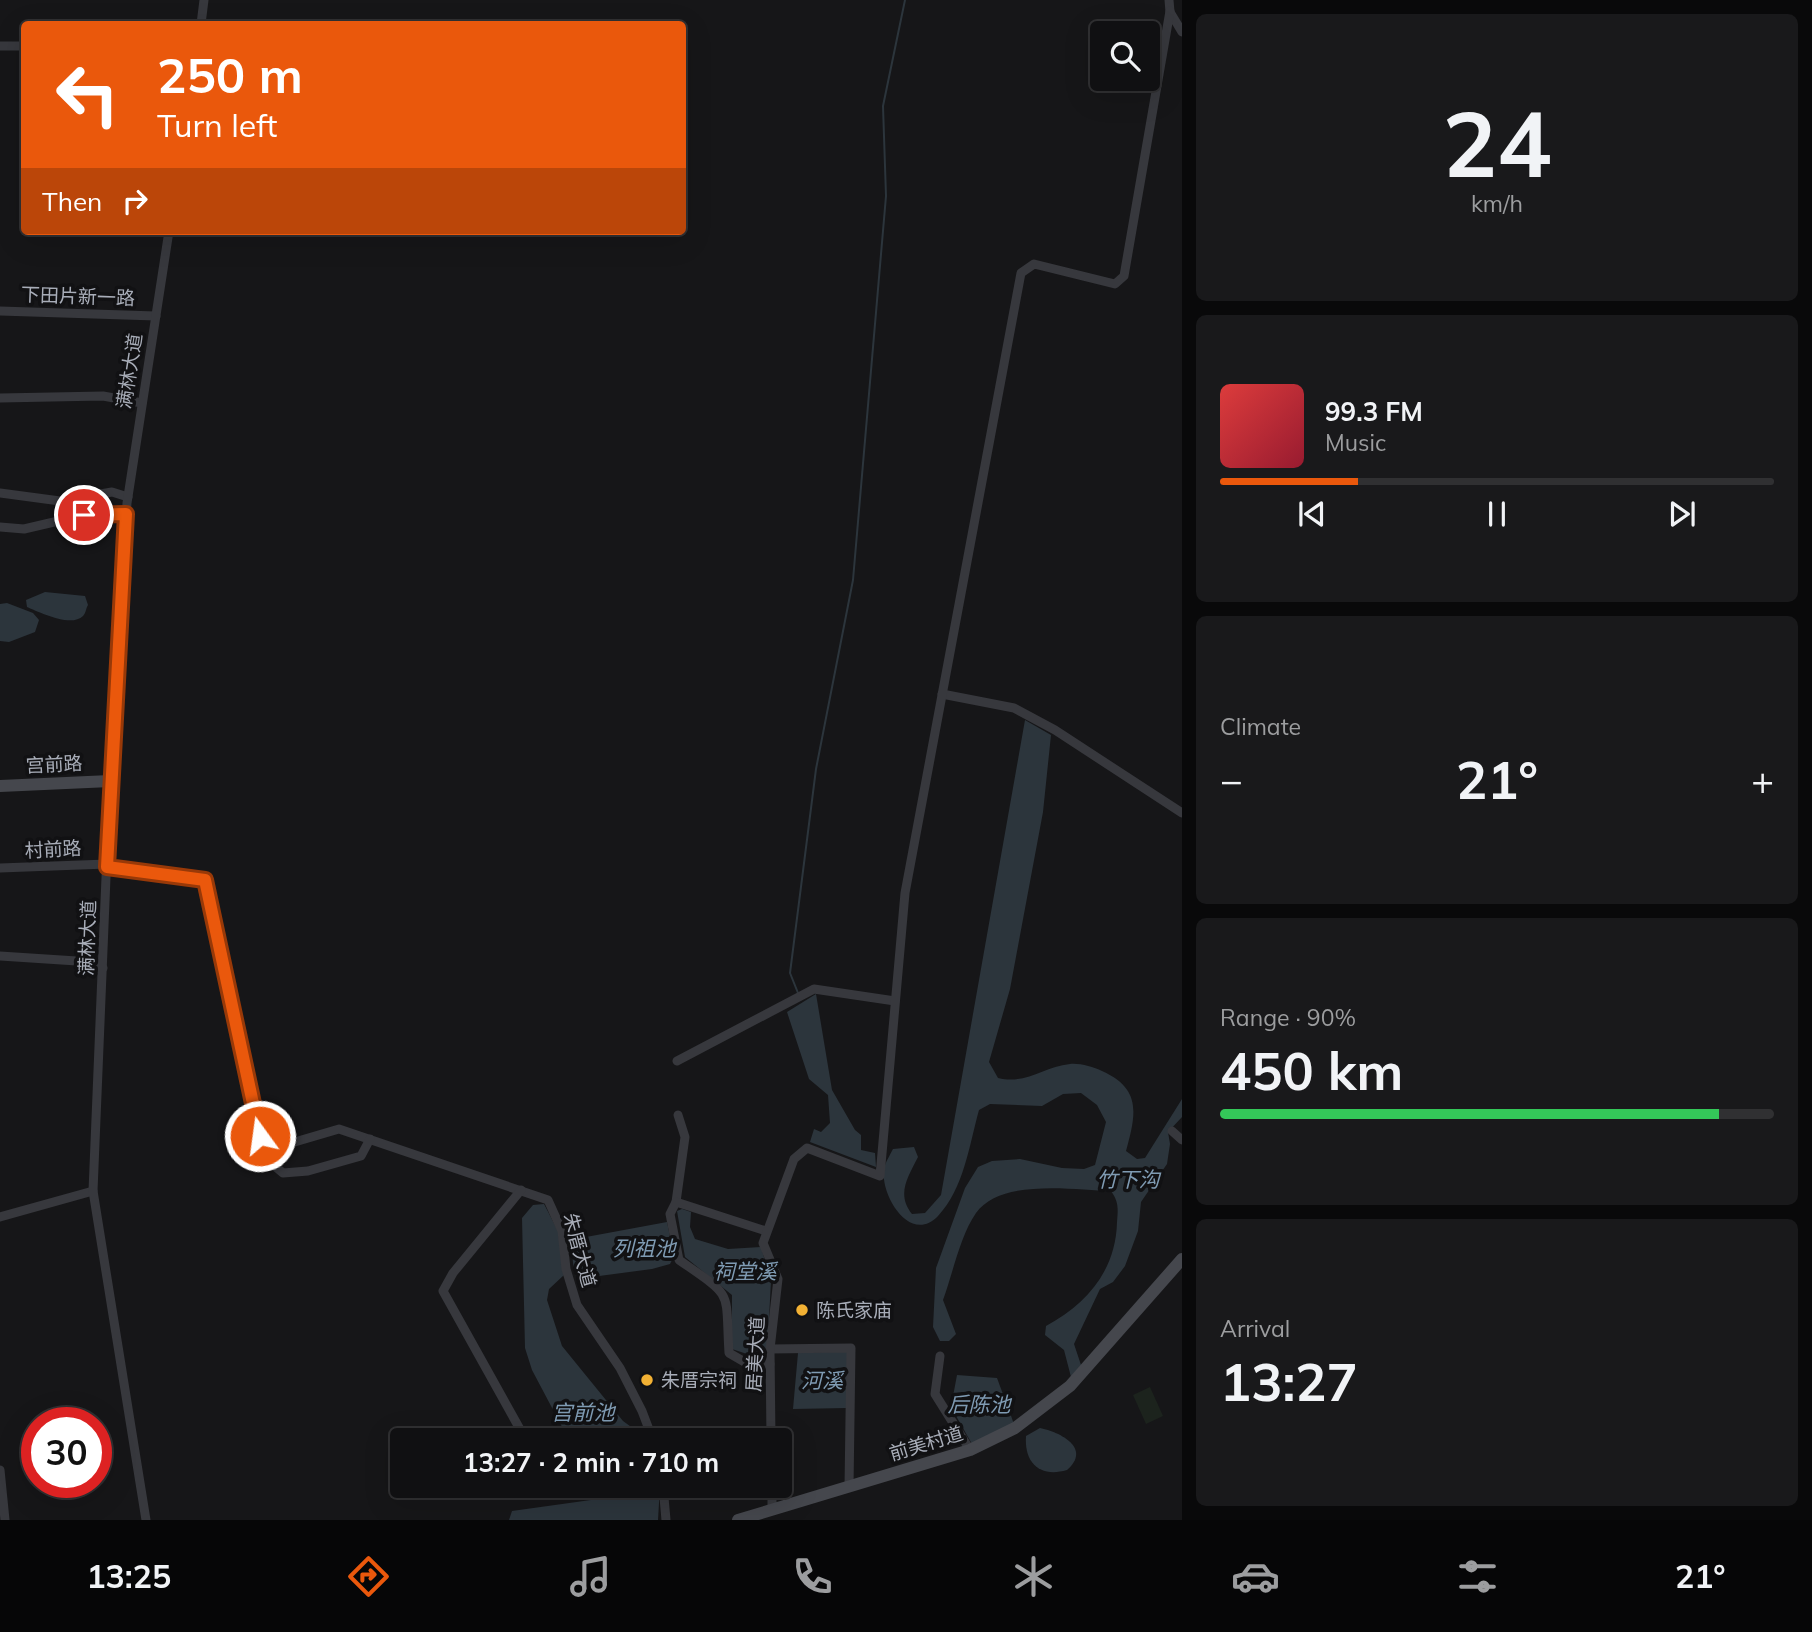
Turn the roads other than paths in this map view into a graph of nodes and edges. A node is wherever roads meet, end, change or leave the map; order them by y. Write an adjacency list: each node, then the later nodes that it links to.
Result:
1 (204, 0): 4 (street)
2 (1169, 0): 3 (street)
3 (1170, 11): 5 (street); 17 (street)
4 (201, 21)
5 (1182, 32)
6 (0, 46): 7 (street)
7 (21, 46)
8 (168, 235): 10 (street, 满林大道)
9 (0, 311): 10 (street, 下田片新一路)
10 (156, 316): 12 (street, 满林大道)
11 (0, 398): 12 (street)
12 (142, 403): 14 (street, 满林大道)
13 (0, 493): 14 (street)
14 (128, 497): 15 (street, 满林大道)
15 (126, 514): 16 (street); 18 (street, 满林大道)
16 (0, 527)
17 (942, 694): 20 (street); 25 (street)
18 (110, 781): 19 (street, 宫前路); 21 (street, 满林大道)
19 (0, 786)
20 (1182, 813)
21 (107, 865): 22 (street, 村前路); 24 (street, 满林大道); 31 (street, 村前路)
22 (0, 869)
23 (0, 956): 24 (street)
24 (103, 968): 33 (street, 满林大道)
25 (895, 1001): 26 (street); 36 (street)
26 (677, 1061)
27 (678, 1115): 34 (street)
28 (1172, 1131): 30 (street)
29 (367, 1139): 31 (street, 朱厝大道); 31 (street); 32 (street, 朱厝大道)
30 (1182, 1140)
31 (264, 1151)
32 (521, 1190): 41 (street); 42 (street, 朱厝大道)
33 (93, 1191): 35 (street); 51 (street, 满林大道)
34 (676, 1202): 36 (street); 40 (street)
35 (0, 1217)
36 (766, 1231): 38 (street, 居美大道)
37 (1182, 1259): 44 (street, 前美村道)
38 (770, 1349): 40 (street, 居美大道); 46 (street)
39 (940, 1356): 44 (street)
40 (770, 1364): 43 (street, 居美大道)
41 (519, 1428)
42 (648, 1428)
43 (771, 1428)
44 (970, 1450): 46 (street, 前美村道)
45 (0, 1477): 50 (street)
46 (849, 1487): 49 (street, 前美村道)
47 (664, 1498): 52 (street)
48 (772, 1498): 49 (street)
49 (772, 1510): 53 (street, 前美村道)
50 (5, 1520)
51 (146, 1520)
52 (666, 1520)
53 (738, 1520)

